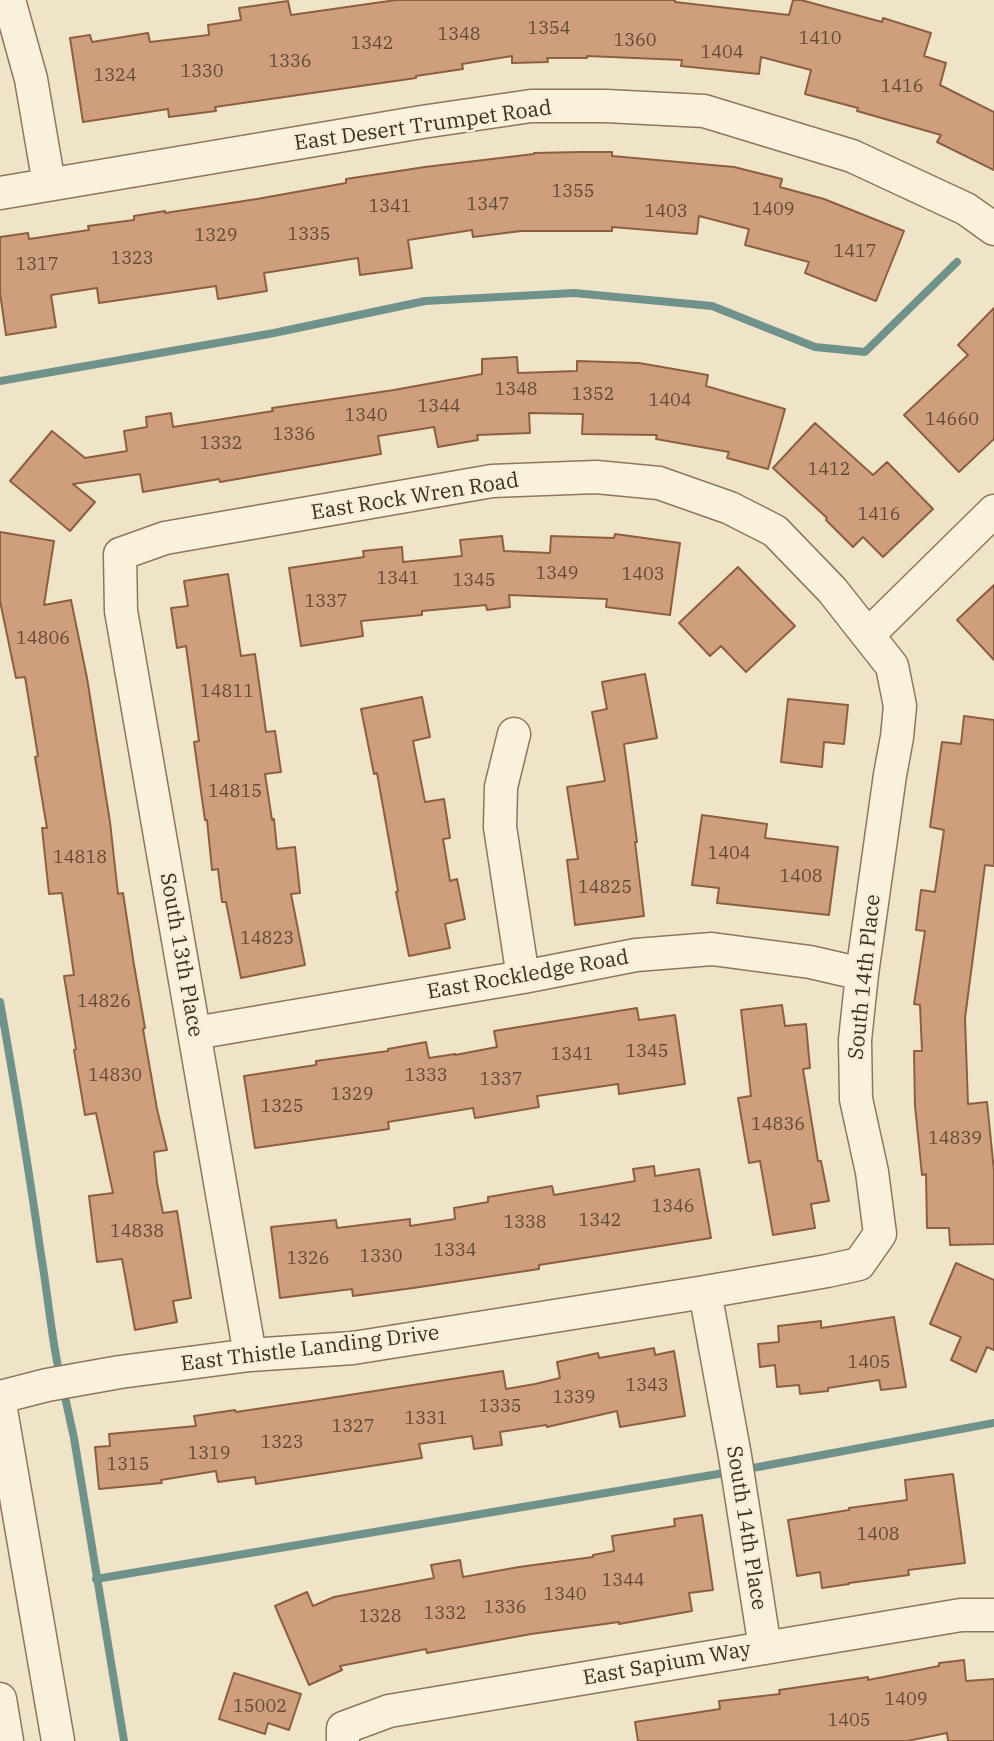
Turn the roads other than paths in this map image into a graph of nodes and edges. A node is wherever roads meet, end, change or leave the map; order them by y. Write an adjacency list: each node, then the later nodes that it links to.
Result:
1 (9, 0): 2 (street)
2 (50, 184): 3 (street, East Desert Trumpet Road); 4 (street, East Desert Trumpet Road)
3 (0, 193)
4 (994, 229)
5 (994, 512): 7 (street)
6 (120, 554): 7 (street, East Rock Wren Road); 11 (street, South 13th Place)
7 (868, 635): 9 (street, South 14th Place)
8 (514, 734): 10 (street)
9 (862, 974): 10 (street, East Rockledge Road); 12 (street, South 14th Place)
10 (523, 977): 11 (street, East Rockledge Road)
11 (195, 1033): 13 (street, South 13th Place)
12 (705, 1292): 13 (street, East Thistle Landing Drive); 17 (street, South 14th Place)
13 (250, 1356): 14 (street, East Thistle Landing Drive)
14 (0, 1397)
15 (0, 1404): 21 (street)
16 (994, 1615): 17 (street, East Sapium Way)
17 (765, 1648): 19 (street, East Sapium Way)
18 (0, 1699): 20 (street)
19 (343, 1735)
20 (7, 1741)
21 (58, 1741)

